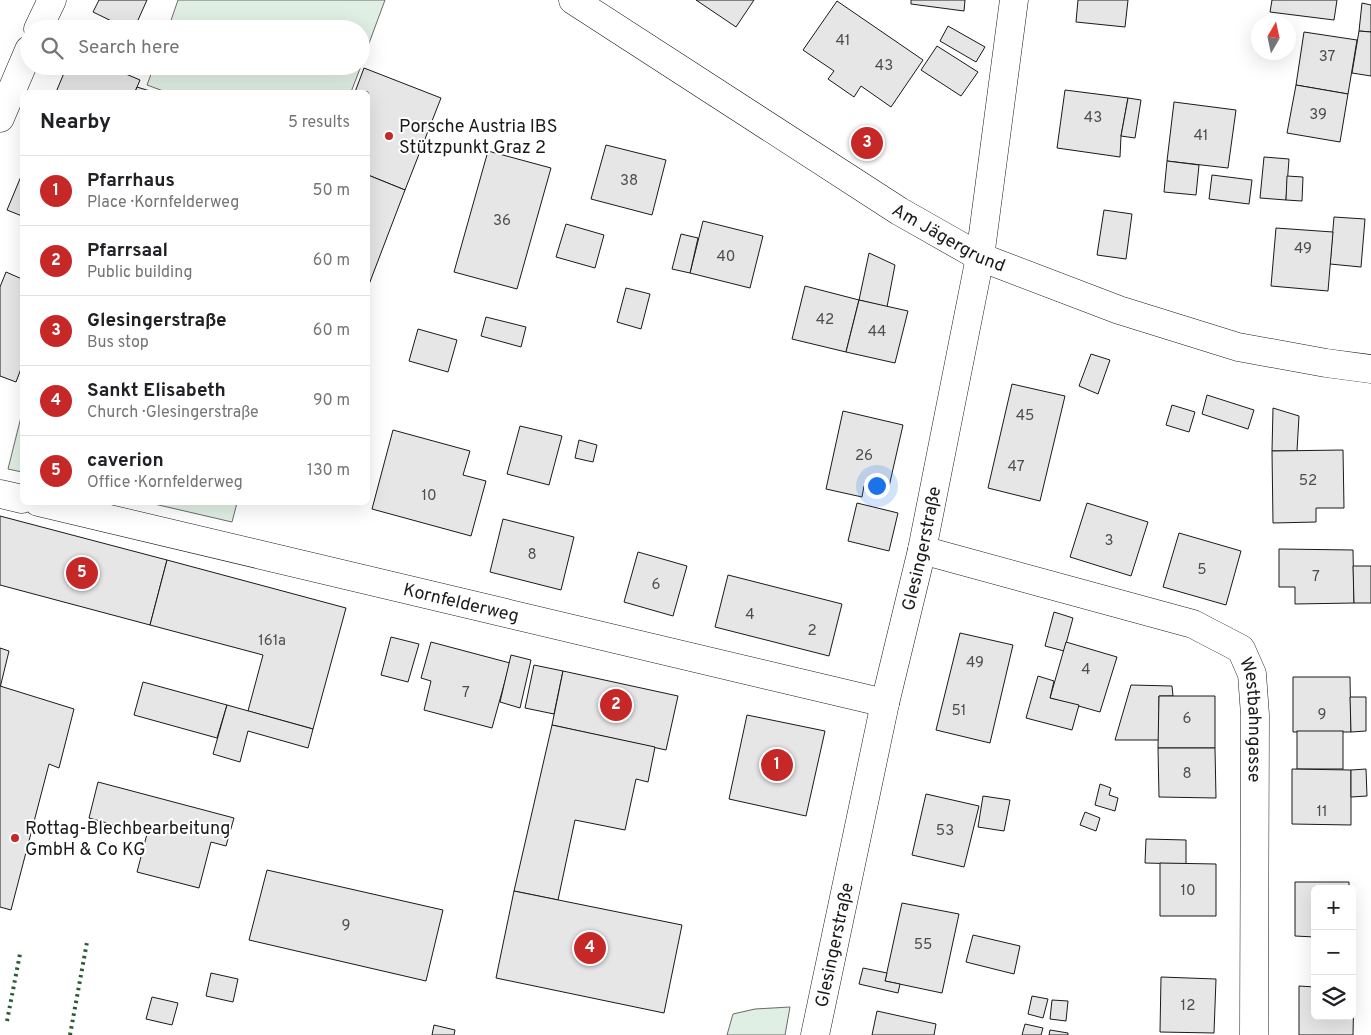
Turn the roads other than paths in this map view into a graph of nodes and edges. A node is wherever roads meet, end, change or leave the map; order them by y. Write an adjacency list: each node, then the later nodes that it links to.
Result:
1 (52, 0): 4 (street)
2 (573, 0): 7 (street, Am Jägergrund)
3 (1014, 0): 7 (street, Glesingerstraße)
4 (42, 20)
5 (20, 71): 6 (street)
6 (0, 118)
7 (980, 257): 8 (street, Am Jägergrund); 12 (street, Glesingerstraße)
8 (1371, 369)
9 (0, 494): 10 (street)
10 (20, 499)
11 (51, 505): 13 (street, Kornfelderweg)
12 (922, 550): 13 (street, Glesingerstraße); 15 (street, Westbahngasse)
13 (885, 702): 14 (street, Glesingerstraße)
14 (815, 1035)
15 (1254, 1035)

